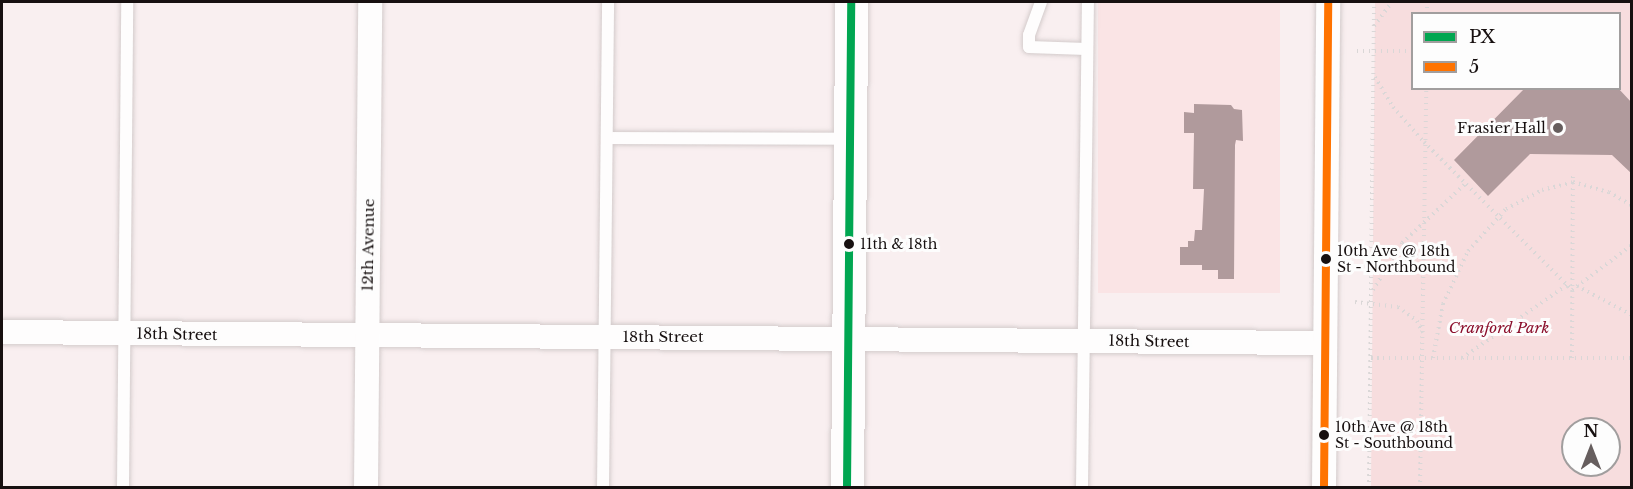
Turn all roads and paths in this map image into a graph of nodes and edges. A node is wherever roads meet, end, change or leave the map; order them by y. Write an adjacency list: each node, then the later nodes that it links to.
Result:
1 (127, 2): 34 (lane)
2 (370, 2): 36 (street, 12th Avenue)
3 (608, 2): 17 (lane)
4 (850, 2): 18 (main road)
5 (1041, 2): 11 (lane)
6 (1088, 2): 11 (lane)
7 (1328, 2): 40 (street)
8 (1374, 2): 10 (path)
9 (1392, 2): 10 (path)
10 (1374, 27): 13 (path)
11 (1086, 49): 39 (lane)
12 (1357, 51): 13 (path)
13 (1374, 51): 14 (path); 15 (path)
14 (1411, 51)
15 (1374, 75): 19 (path); 29 (path)
16 (1426, 90): 19 (path)
17 (607, 138): 18 (lane); 37 (lane)
18 (849, 139): 38 (main road)
19 (1425, 142): 22 (path); 25 (path)
20 (1573, 174): 21 (path)
21 (1573, 182): 23 (path); 24 (path); 28 (path)
22 (1465, 184): 24 (path); 25 (path)
23 (1632, 206)
24 (1498, 217): 27 (path); 43 (path)
25 (1425, 222): 29 (path); 35 (path)
26 (1632, 245): 28 (path)
27 (1567, 284): 28 (path); 44 (path)
28 (1574, 288): 32 (path); 45 (path)
29 (1372, 291): 31 (path)
30 (1355, 302): 31 (path)
31 (1372, 302): 35 (path); 41 (path)
32 (1632, 315)
33 (2, 332): 34 (street, 18th Street)
34 (124, 333): 36 (street, 18th Street); 47 (lane)
35 (1423, 333): 42 (path)
36 (367, 335): 37 (street, 18th Street); 48 (street, 12th Avenue)
37 (605, 337): 38 (street, 18th Street); 49 (lane)
38 (849, 338): 39 (street, 18th Street); 50 (main road)
39 (1084, 340): 40 (street, 18th Street); 51 (lane)
40 (1325, 343): 52 (street)
41 (1371, 358): 42 (path); 53 (path)
42 (1422, 358): 43 (path); 54 (path)
43 (1433, 358): 44 (path)
44 (1462, 358): 45 (path)
45 (1572, 358): 46 (path)
46 (1632, 358)
47 (123, 488)
48 (366, 488)
49 (603, 488)
50 (847, 488)
51 (1082, 488)
52 (1324, 488)
53 (1369, 488)
54 (1420, 488)

